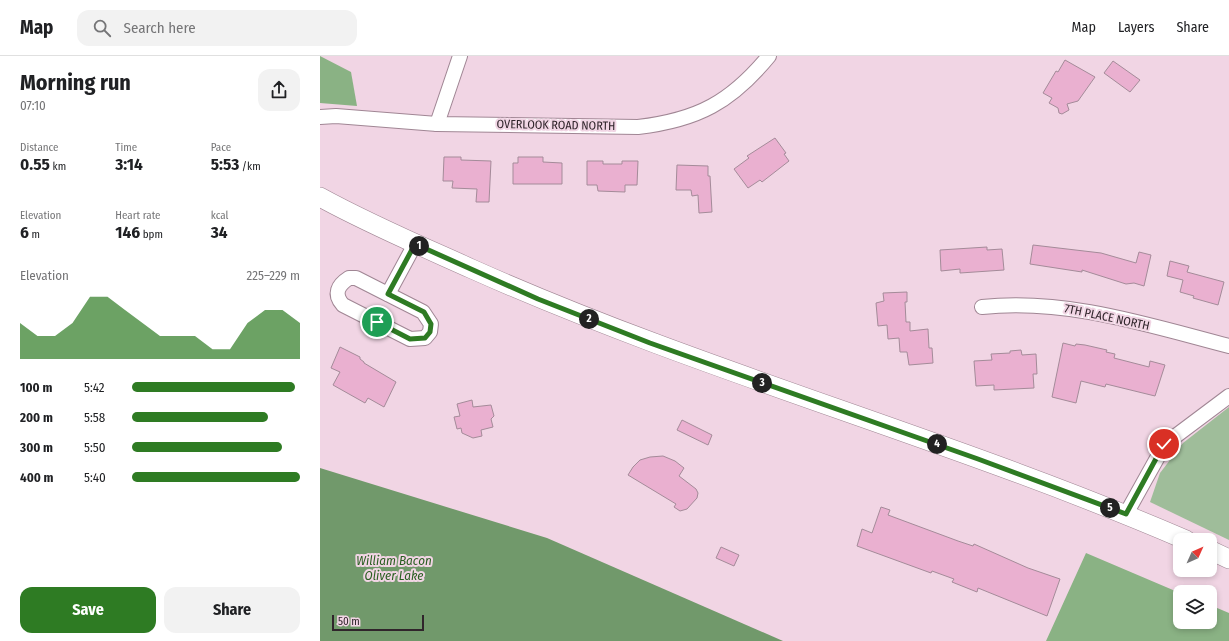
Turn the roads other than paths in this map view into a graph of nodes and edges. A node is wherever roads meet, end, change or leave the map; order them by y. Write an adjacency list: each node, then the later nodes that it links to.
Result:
1 (460, 56): 4 (street)
2 (769, 56): 4 (street, OVERLOOK ROAD NORTH)
3 (320, 117): 4 (street, OVERLOOK ROAD NORTH)
4 (437, 124)
5 (320, 196): 6 (main road)
6 (415, 244): 7 (street); 11 (main road)
7 (388, 294): 7 (street)
8 (982, 307): 9 (street, 7TH PLACE NORTH)
9 (1229, 346)
10 (1229, 396): 11 (street)
11 (1126, 514): 12 (main road)
12 (1173, 534)
13 (1217, 553): 14 (main road)
14 (1229, 559)

